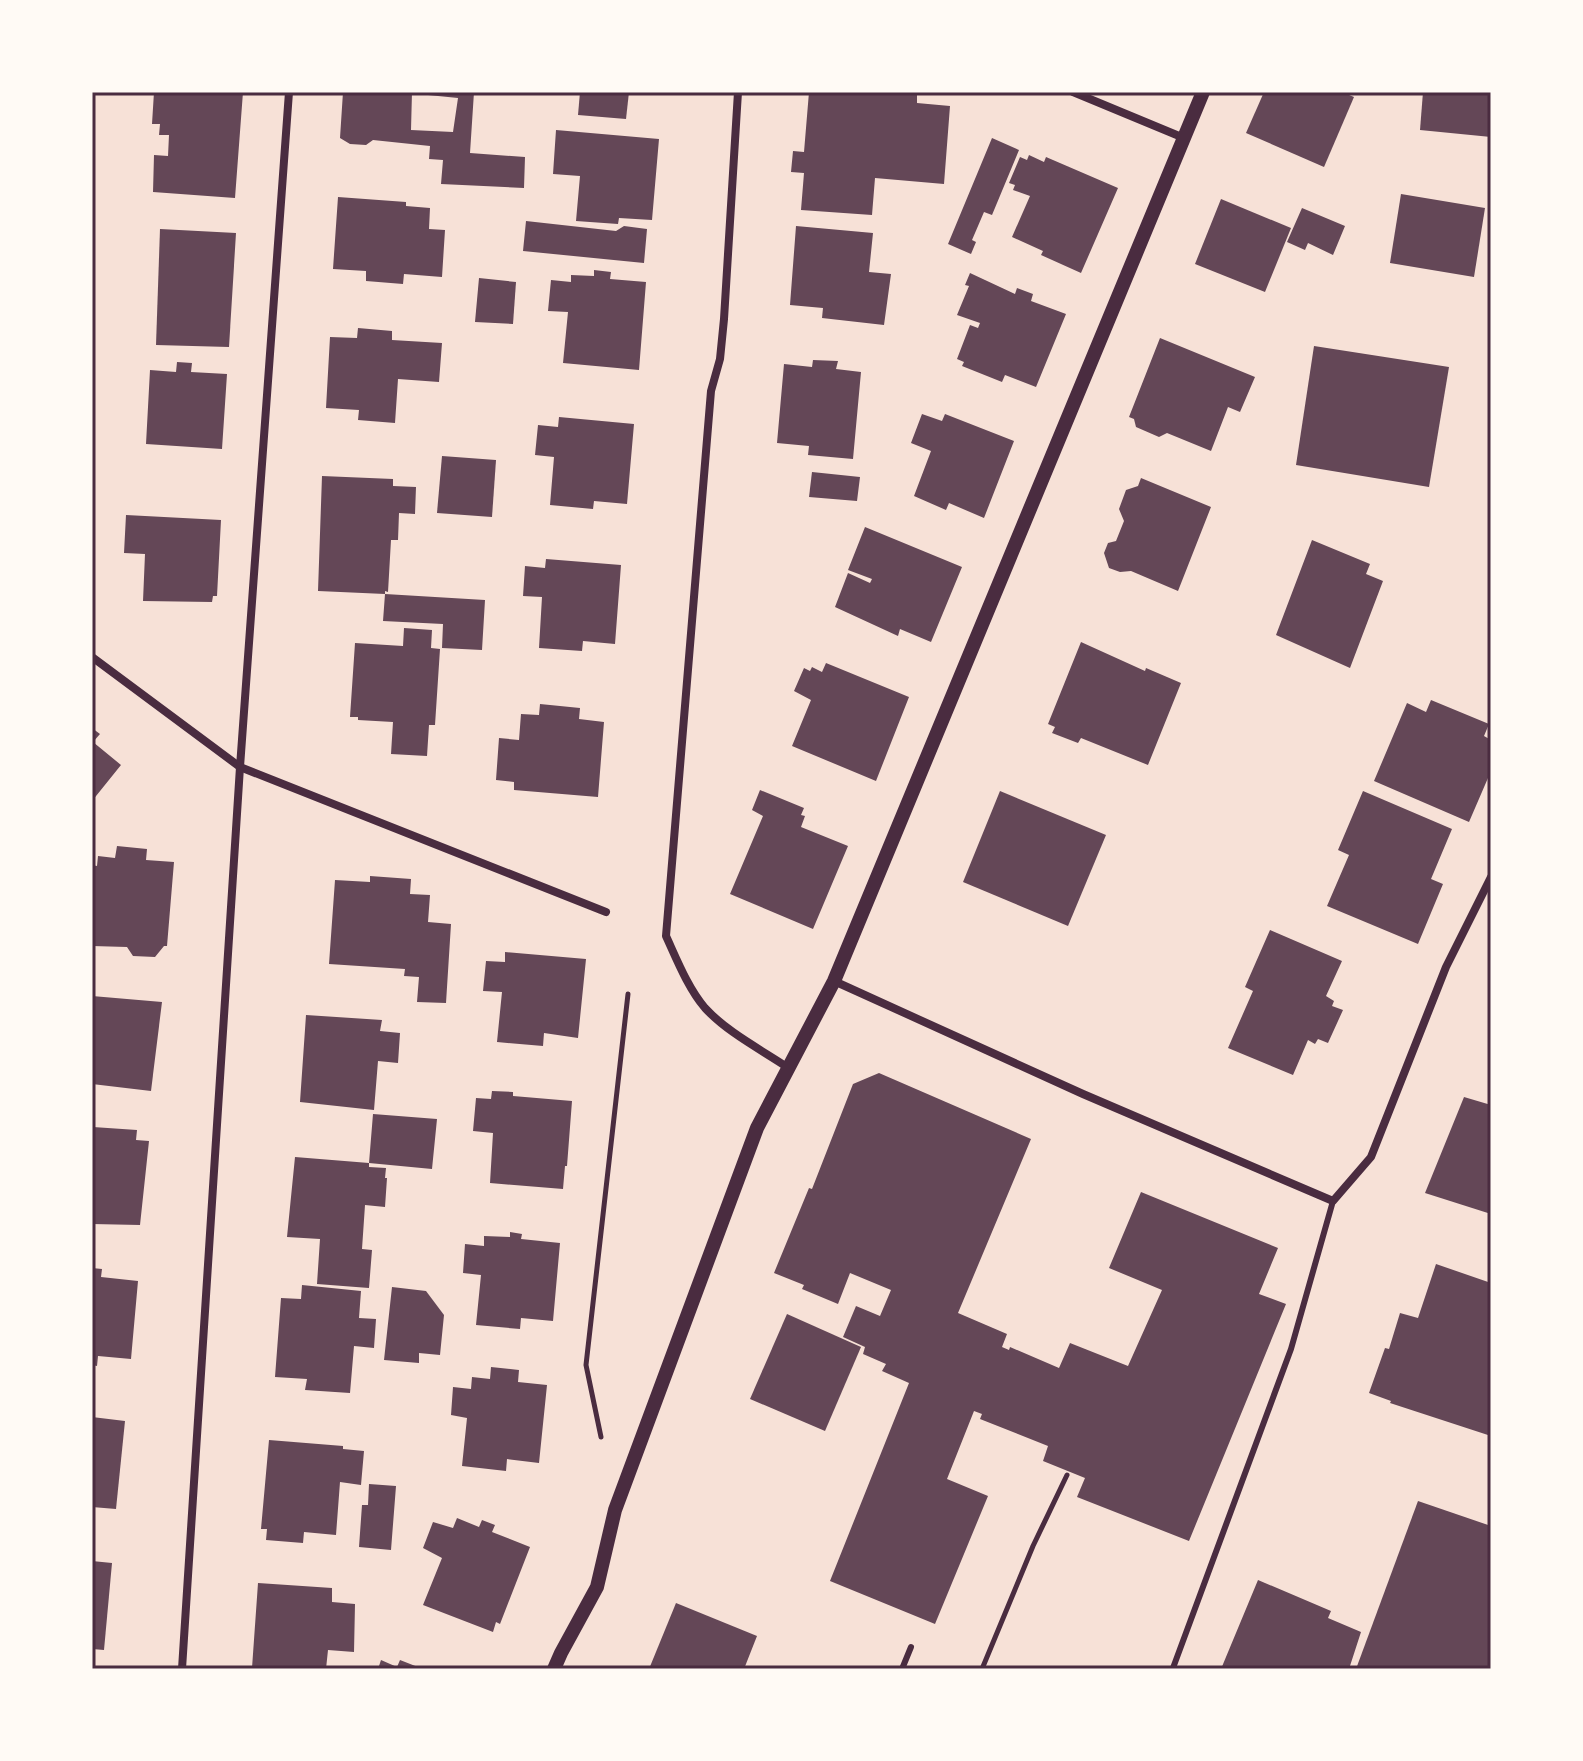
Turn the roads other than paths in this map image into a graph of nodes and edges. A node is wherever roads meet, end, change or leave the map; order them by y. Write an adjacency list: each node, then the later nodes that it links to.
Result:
1 (289, 92): 7 (street)
2 (738, 92): 11 (street)
3 (1073, 92): 5 (street)
4 (1203, 92): 5 (street)
5 (1184, 138): 10 (street)
6 (92, 657): 7 (street)
7 (240, 767): 9 (street); 15 (street)
8 (1491, 877): 12 (street)
9 (606, 912)
10 (834, 981): 11 (street); 12 (street)
11 (787, 1067): 16 (street)
12 (1333, 1201): 14 (lane)
13 (911, 1647): 17 (lane)
14 (1173, 1668)
15 (182, 1669)
16 (554, 1669)
17 (902, 1669)

